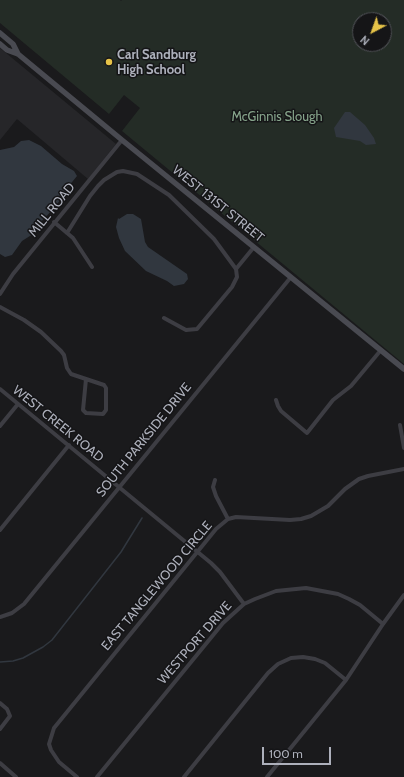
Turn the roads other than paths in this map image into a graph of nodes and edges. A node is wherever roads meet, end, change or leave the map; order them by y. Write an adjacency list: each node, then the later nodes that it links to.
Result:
1 (0, 33): 3 (street, WEST 131ST STREET)
2 (0, 44): 3 (street, WEST 131ST STREET)
3 (18, 54): 4 (street, WEST 131ST STREET)
4 (122, 140): 5 (street, MILL ROAD); 7 (street, WEST 131ST STREET)
5 (54, 222): 6 (street); 11 (street, MILL ROAD)
6 (67, 233): 8 (street); 9 (street)
7 (254, 247): 9 (street); 10 (street, WEST 131ST STREET)
8 (92, 267)
9 (236, 270): 13 (street)
10 (291, 277): 14 (street, WEST 131ST STREET); 26 (street, SOUTH PARKSIDE DRIVE)
11 (0, 294)
12 (0, 308): 16 (street)
13 (164, 318)
14 (381, 350): 15 (street, WEST 131ST STREET); 18 (street)
15 (404, 370)
16 (86, 379): 16 (street)
17 (0, 389): 19 (street, WEST CREEK ROAD)
18 (276, 400)
19 (18, 404): 21 (street); 22 (street, WEST CREEK ROAD)
20 (400, 425): 23 (street)
21 (0, 426)
22 (69, 445): 26 (street, WEST CREEK ROAD); 28 (street)
23 (404, 448)
24 (404, 468): 27 (street, EAST TANGLEWOOD CIRCLE)
25 (215, 480): 27 (street)
26 (118, 487): 29 (street, WEST CREEK ROAD); 32 (street, SOUTH PARKSIDE DRIVE)
27 (228, 519): 29 (street, EAST TANGLEWOOD CIRCLE)
28 (0, 530)
29 (198, 552): 31 (street, WEST CREEK ROAD); 39 (street, EAST TANGLEWOOD CIRCLE)
30 (404, 595): 33 (street)
31 (244, 604): 33 (street, WESTPORT DRIVE); 40 (street, WESTPORT DRIVE)
32 (0, 617)
33 (383, 624): 34 (street)
34 (346, 680): 41 (street); 42 (street)
35 (0, 703): 36 (street)
36 (0, 729)
37 (0, 764): 38 (street)
38 (16, 777)
39 (77, 777)
40 (97, 777)
41 (184, 777)
42 (267, 777)

